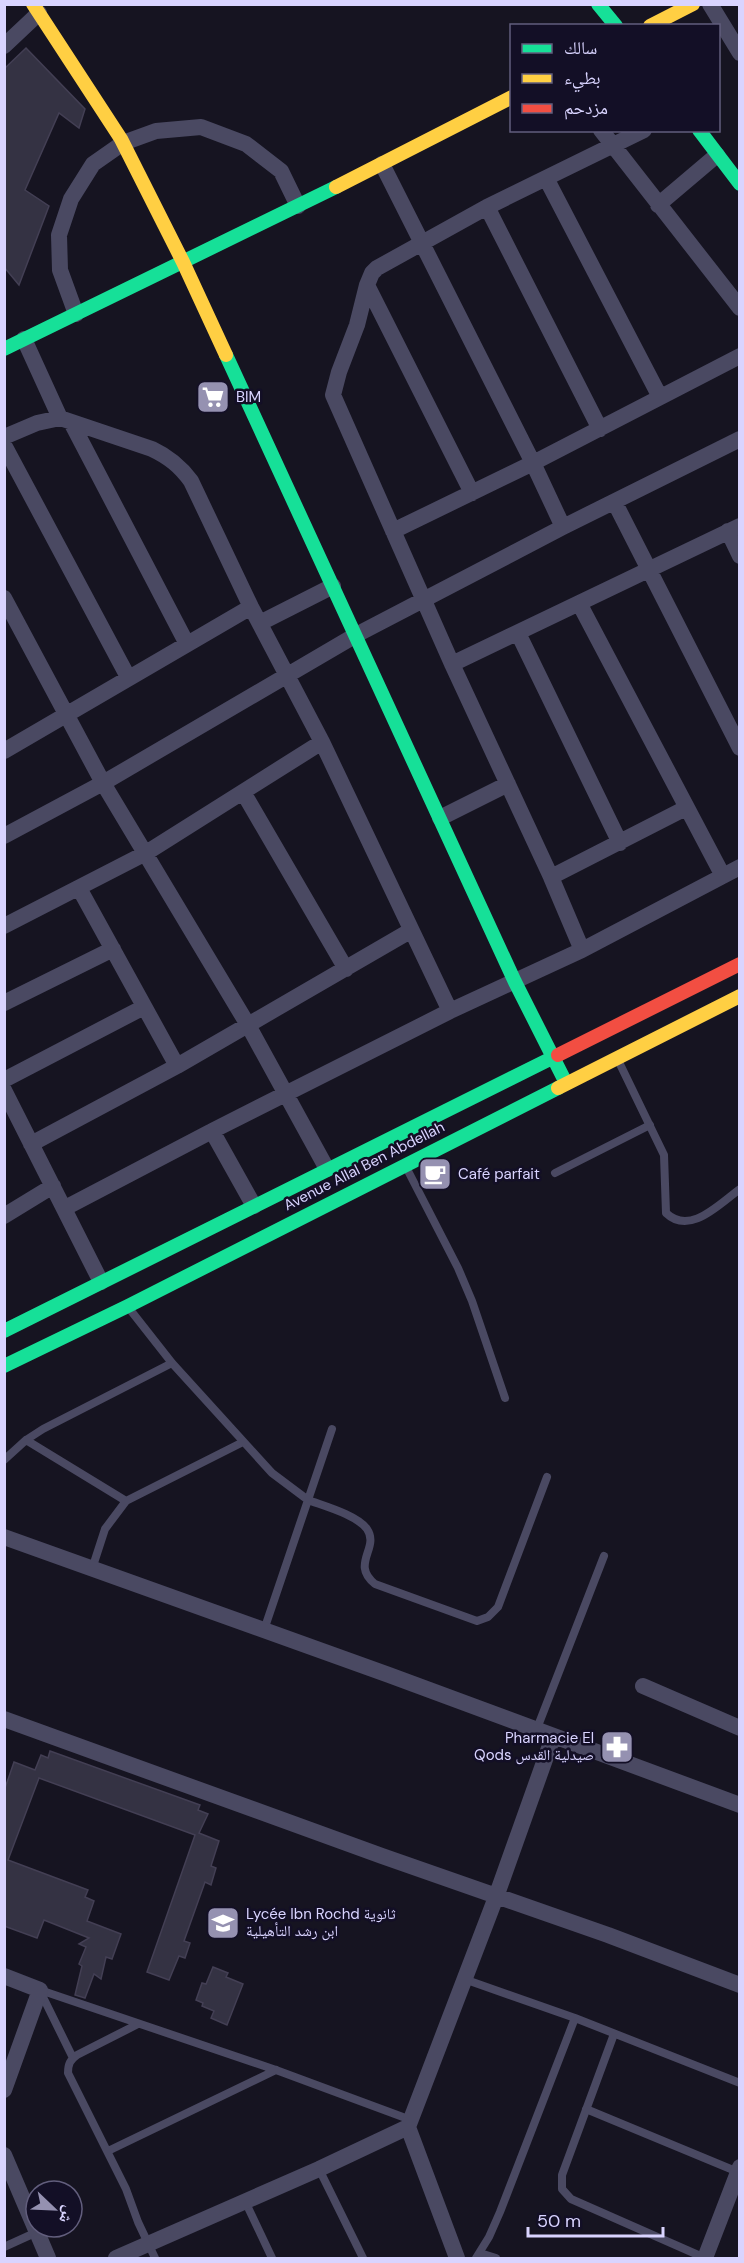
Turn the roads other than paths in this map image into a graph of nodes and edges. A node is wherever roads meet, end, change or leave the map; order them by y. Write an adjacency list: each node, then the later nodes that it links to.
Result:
1 (598, 4): 5 (street)
2 (693, 4): 6 (street)
3 (710, 4): 8 (street)
4 (36, 9): 7 (street); 13 (street)
5 (614, 24)
6 (654, 24)
7 (4, 46)
8 (740, 53)
9 (510, 98): 16 (street)
10 (602, 132): 14 (street)
11 (640, 132): 14 (street)
12 (700, 132): 15 (street)
13 (123, 143): 20 (street); 23 (street); 26 (street)
14 (613, 147): 17 (street); 19 (street)
15 (717, 155): 18 (street); 19 (street)
16 (382, 164): 20 (street); 22 (street)
17 (546, 178): 21 (street); 30 (street)
18 (740, 184)
19 (658, 205): 25 (street)
20 (298, 206): 23 (street)
21 (488, 207): 22 (street); 32 (street)
22 (423, 243): 24 (street); 36 (street)
23 (183, 262): 26 (street); 44 (street)
24 (367, 285): 37 (street); 41 (street)
25 (740, 308)
26 (76, 314): 27 (street)
27 (24, 339): 28 (street); 31 (street)
28 (4, 349)
29 (740, 356): 30 (street)
30 (660, 397): 32 (street)
31 (65, 420): 33 (street); 48 (street); 52 (street)
32 (600, 429): 36 (street)
33 (4, 437)
34 (740, 440): 38 (street)
35 (4, 445): 55 (street)
36 (533, 464): 37 (street); 39 (street)
37 (472, 493): 41 (street)
38 (615, 503): 39 (street); 43 (street)
39 (563, 527): 46 (street)
40 (734, 529): 42 (street); 43 (street)
41 (393, 531): 46 (street)
42 (740, 556)
43 (648, 569): 47 (street); 58 (street)
44 (333, 586): 49 (street); 51 (street)
45 (4, 598): 56 (street)
46 (424, 601): 51 (street); 53 (street)
47 (579, 603): 50 (street); 63 (street)
48 (251, 607): 49 (street); 52 (street)
49 (260, 623): 54 (street)
50 (518, 633): 53 (street); 66 (street)
51 (356, 635): 54 (street); 64 (street)
52 (188, 644): 55 (street)
53 (452, 664): 61 (street)
54 (288, 674): 57 (street); 60 (street)
55 (128, 677): 56 (street)
56 (68, 714): 59 (street); 60 (street)
57 (322, 742): 62 (street); 73 (street)
58 (740, 748)
59 (4, 751)
60 (103, 783): 65 (street); 67 (street)
61 (508, 784): 64 (street); 70 (street)
62 (243, 792): 67 (street); 77 (street)
63 (686, 808): 66 (street); 69 (street)
64 (440, 818): 78 (street)
65 (4, 836)
66 (620, 843): 70 (street)
67 (146, 853): 71 (street); 83 (street)
68 (740, 867): 69 (street)
69 (723, 876): 75 (street)
70 (551, 877): 75 (street)
71 (80, 888): 72 (street); 74 (street)
72 (4, 926)
73 (410, 931): 77 (street); 82 (street)
74 (113, 949): 80 (street); 81 (street)
75 (582, 950): 78 (street)
76 (740, 964): 84 (street, Avenue Allal Ben Abdellah)
77 (346, 969): 83 (street)
78 (514, 982): 82 (street); 84 (street)
79 (740, 996): 85 (street, Avenue Allal Ben Abdellah)
80 (4, 1004)
81 (144, 1007): 86 (street); 87 (street)
82 (450, 1011): 90 (street)
83 (248, 1025): 86 (street); 90 (street)
84 (552, 1057): 88 (street); 95 (street, Avenue Allal Ben Abdellah)
85 (616, 1057): 88 (street, Avenue Allal Ben Abdellah); 91 (lane)
86 (177, 1066): 93 (street)
87 (4, 1080)
88 (566, 1083): 94 (street, Avenue Allal Ben Abdellah)
89 (4, 1090): 93 (street)
90 (286, 1093): 92 (street); 95 (street)
91 (650, 1125): 96 (lane); 98 (lane)
92 (212, 1131): 99 (street); 100 (street)
93 (31, 1144): 97 (street)
94 (405, 1164): 103 (street, Avenue Allal Ben Abdellah); 107 (lane)
95 (327, 1169): 99 (street, Avenue Allal Ben Abdellah)
96 (555, 1173)
97 (53, 1186): 100 (street); 101 (street)
98 (740, 1189)
99 (254, 1206): 102 (street, Avenue Allal Ben Abdellah)
100 (65, 1208): 102 (street)
101 (4, 1216)
102 (101, 1282): 104 (street, Avenue Allal Ben Abdellah)
103 (128, 1306): 105 (lane); 106 (street, Avenue Allal Ben Abdellah)
104 (4, 1331)
105 (172, 1363): 109 (lane); 110 (lane)
106 (4, 1366)
107 (505, 1398)
108 (332, 1429): 113 (lane)
109 (26, 1440): 111 (lane); 114 (lane)
110 (243, 1442): 113 (lane); 114 (lane)
111 (4, 1460)
112 (547, 1477): 113 (lane)
113 (308, 1500): 118 (lane)
114 (126, 1501): 117 (lane)
115 (4, 1537): 117 (street)
116 (604, 1556): 122 (lane)
117 (92, 1569): 118 (street)
118 (264, 1630): 122 (street)
119 (643, 1686): 121 (street)
120 (4, 1719): 125 (street)
121 (740, 1728)
122 (536, 1731): 123 (street)
123 (553, 1737): 124 (street); 125 (street)
124 (740, 1805)
125 (496, 1897): 127 (street); 128 (street)
126 (4, 1976): 129 (street)
127 (464, 1980): 130 (lane); 138 (street)
128 (740, 1984)
129 (40, 1990): 131 (lane); 133 (lane); 135 (street)
130 (575, 2018): 132 (lane); 149 (lane)
131 (138, 2024): 133 (lane); 134 (lane)
132 (614, 2034): 136 (lane); 137 (lane)
133 (72, 2058): 139 (lane)
134 (276, 2070): 138 (lane); 139 (lane)
135 (6, 2081)
136 (740, 2083)
137 (586, 2109): 142 (lane); 150 (lane)
138 (410, 2123): 141 (street); 155 (street)
139 (108, 2151): 148 (lane)
140 (4, 2155): 144 (street)
141 (319, 2169): 143 (street); 154 (lane)
142 (739, 2170): 150 (street)
143 (245, 2201): 148 (street); 153 (lane)
144 (24, 2202)
145 (24, 2238): 147 (lane)
146 (40, 2239): 151 (street)
147 (4, 2247)
148 (151, 2251): 152 (street)
149 (478, 2256): 156 (lane)
150 (705, 2258)
151 (48, 2259)
152 (116, 2259)
153 (272, 2259)
154 (363, 2259)
155 (458, 2259)
156 (496, 2259)

